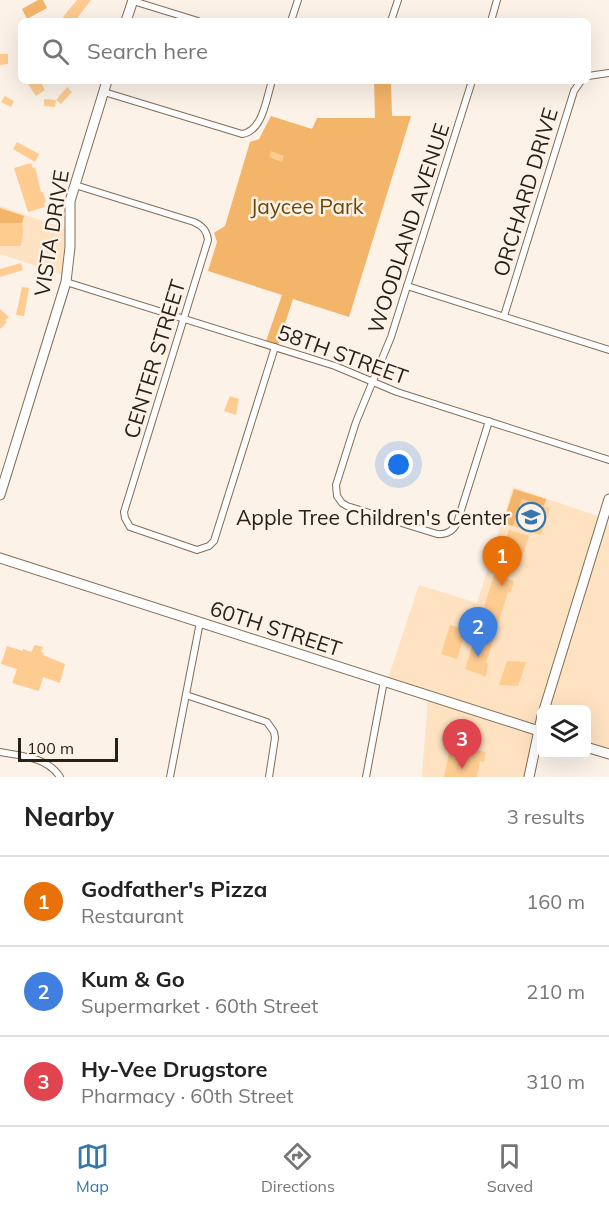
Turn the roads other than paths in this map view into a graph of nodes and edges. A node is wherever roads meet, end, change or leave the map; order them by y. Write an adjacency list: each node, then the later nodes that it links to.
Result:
1 (133, 0): 5 (main road); 6 (street)
2 (297, 0): 7 (street)
3 (398, 0): 8 (street)
4 (497, 0): 9 (street)
5 (127, 18)
6 (189, 18)
7 (292, 18)
8 (393, 18)
9 (491, 18)
10 (609, 73): 11 (street)
11 (591, 75)
12 (106, 84): 16 (main road, VISTA DRIVE)
13 (271, 84): 16 (street)
14 (470, 84): 19 (street, WOODLAND AVENUE)
15 (579, 84): 20 (street, ORCHARD DRIVE)
16 (104, 92): 17 (main road, VISTA DRIVE)
17 (75, 184): 18 (main road, VISTA DRIVE); 21 (street, CENTER STREET)
18 (66, 282): 21 (street, 58TH STREET); 27 (main road, VISTA DRIVE)
19 (407, 286): 20 (street); 24 (street, WOODLAND AVENUE)
20 (504, 316): 23 (street)
21 (184, 319): 22 (street, 58TH STREET); 22 (street, CENTER STREET)
22 (275, 347): 24 (street, 58TH STREET)
23 (609, 350)
24 (373, 380): 25 (street, 58TH STREET); 25 (street, WOODLAND AVENUE)
25 (489, 421): 26 (street, 58TH STREET)
26 (609, 460)
27 (0, 495)
28 (609, 500): 33 (main road)
29 (0, 558): 30 (main road, 60TH STREET)
30 (200, 622): 31 (main road, 60TH STREET); 32 (street)
31 (384, 681): 34 (main road, 60TH STREET); 42 (street)
32 (186, 695): 40 (street); 41 (street)
33 (546, 705)
34 (537, 731)
35 (537, 744): 43 (main road)
36 (591, 749): 38 (main road)
37 (0, 752): 39 (street)
38 (609, 754)
39 (60, 777)
40 (170, 777)
41 (269, 777)
42 (366, 777)
43 (529, 777)

